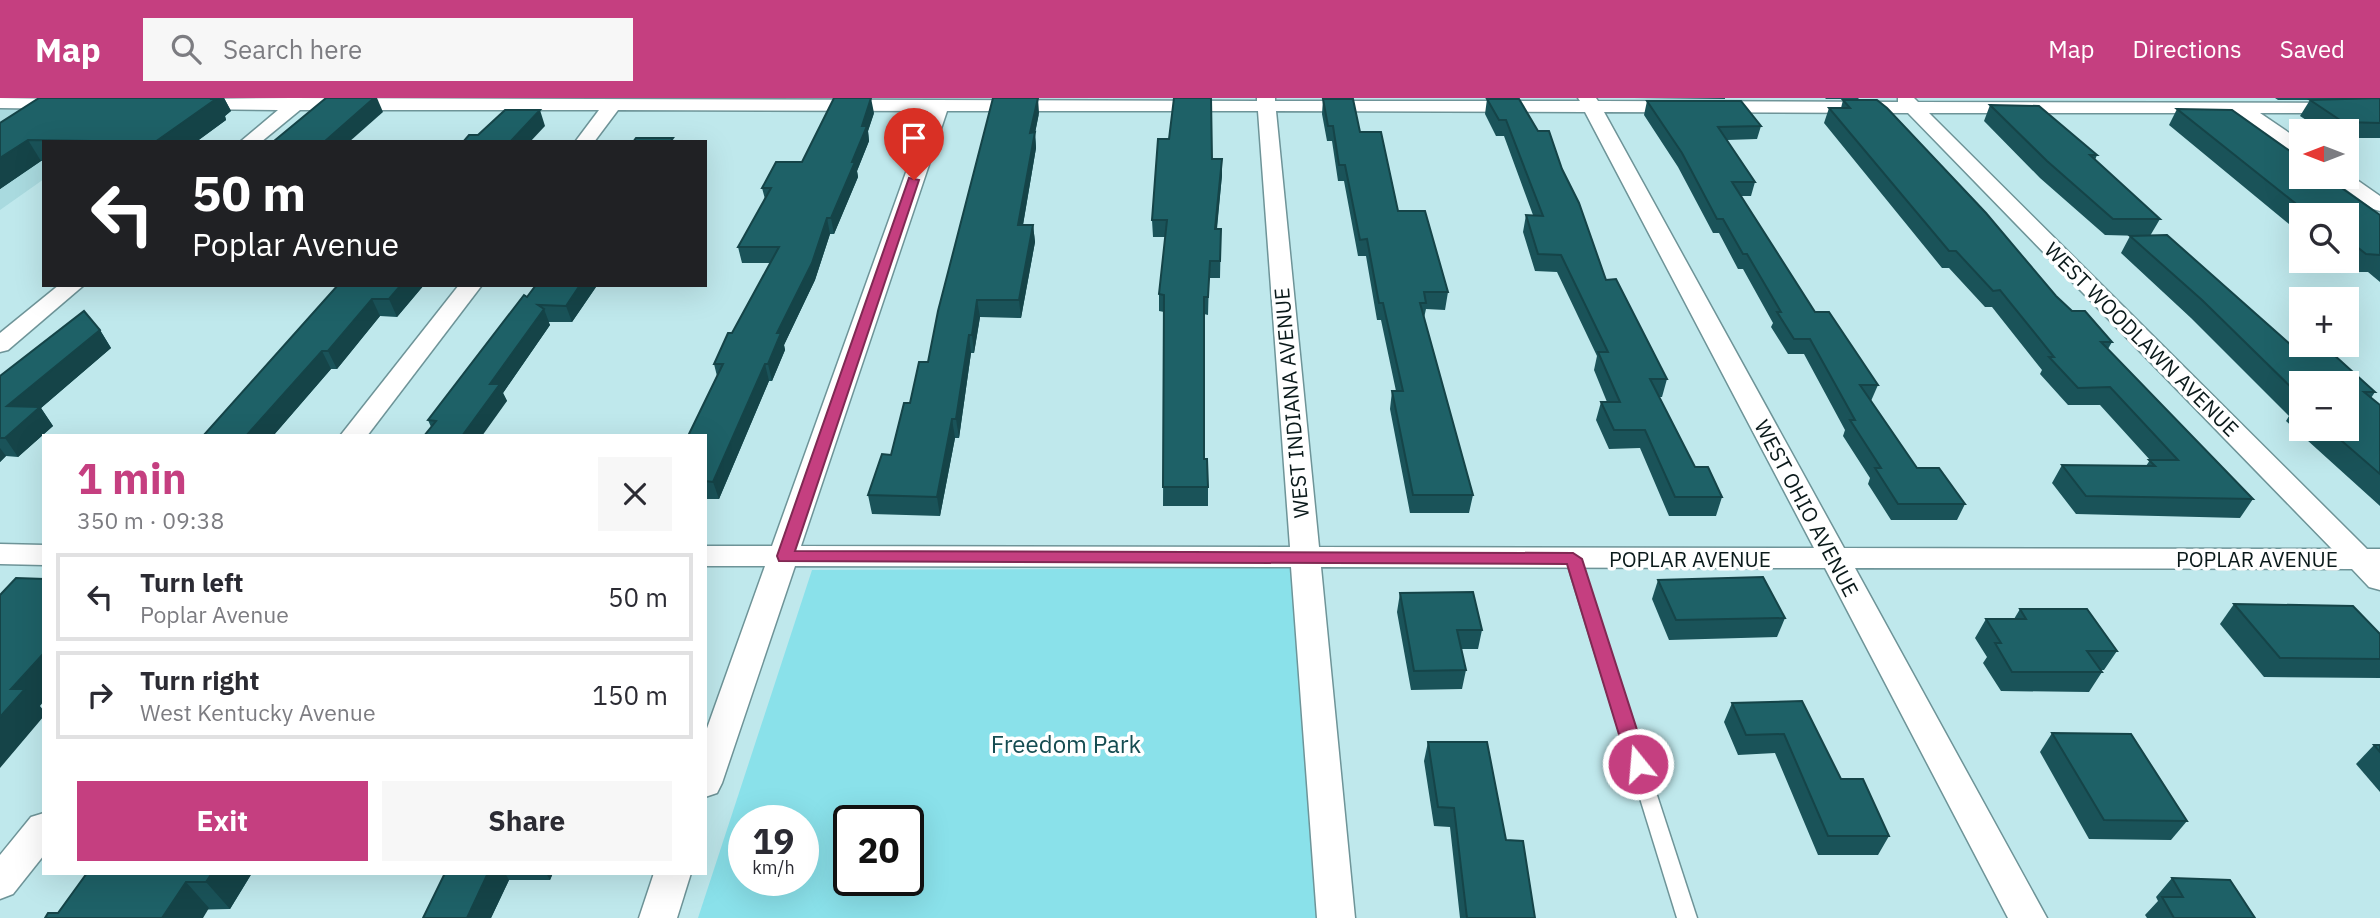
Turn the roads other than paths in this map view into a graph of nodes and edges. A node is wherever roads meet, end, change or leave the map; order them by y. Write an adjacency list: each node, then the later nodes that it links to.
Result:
1 (39, 101): 9 (street); 12 (street)
2 (299, 101): 3 (street); 10 (street); 13 (street)
3 (615, 102): 4 (street); 14 (street)
4 (940, 102): 5 (street); 25 (street)
5 (1266, 102): 6 (street); 26 (street, WEST INDIANA AVENUE)
6 (1589, 102): 7 (street); 28 (street, WEST OHIO AVENUE)
7 (1909, 103): 8 (street); 29 (street, WEST WOODLAWN AVENUE)
8 (2234, 103): 11 (street); 15 (street)
9 (80, 104)
10 (174, 104)
11 (2380, 108)
12 (6, 110)
13 (252, 140)
14 (586, 140)
15 (2289, 142)
16 (2357, 189): 17 (street)
17 (2380, 205)
18 (71, 287): 20 (street)
19 (469, 287): 21 (street)
20 (0, 345)
21 (355, 434)
22 (0, 554): 23 (street)
23 (42, 555)
24 (707, 556): 25 (street, POPLAR AVENUE)
25 (785, 556): 26 (street, POPLAR AVENUE); 31 (street)
26 (1304, 559): 27 (street, POPLAR AVENUE); 36 (street, WEST INDIANA AVENUE)
27 (1573, 559): 28 (street, POPLAR AVENUE); 37 (lane)
28 (1834, 559): 29 (street, POPLAR AVENUE); 38 (street, WEST OHIO AVENUE)
29 (2370, 559): 30 (street, WEST WOODLAWN AVENUE)
30 (2380, 580)
31 (707, 777)
32 (42, 830): 34 (street)
33 (672, 875): 35 (street)
34 (0, 883)
35 (658, 918)
36 (1336, 918)
37 (1687, 918)
38 (2028, 918)

